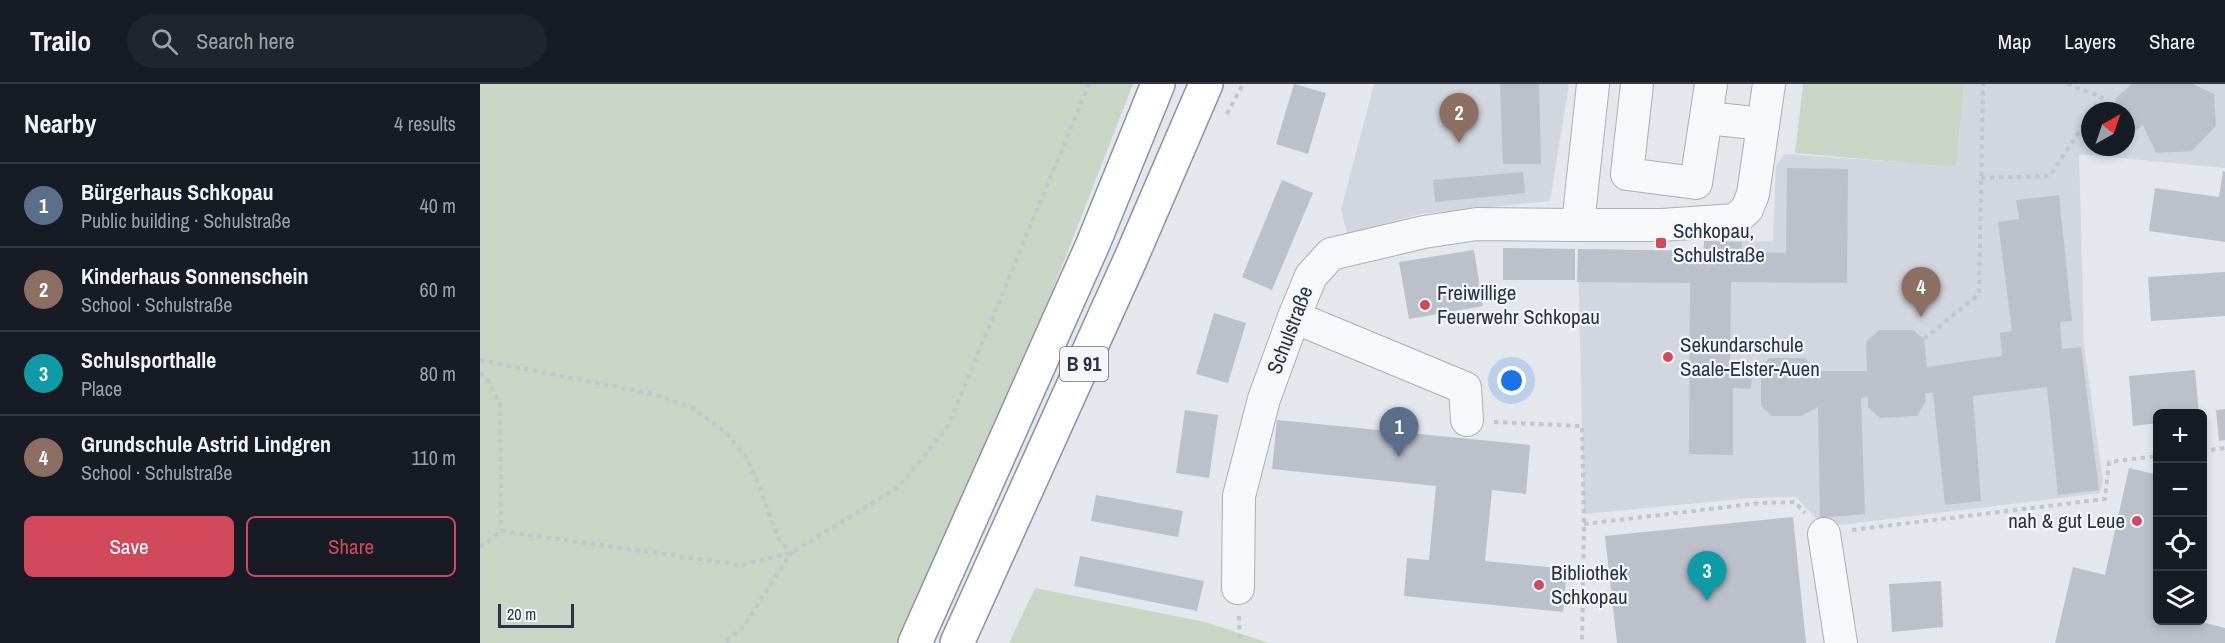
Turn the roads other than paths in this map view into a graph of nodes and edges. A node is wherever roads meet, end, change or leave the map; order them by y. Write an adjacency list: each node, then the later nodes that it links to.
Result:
1 (1158, 84): 14 (highway, B 91)
2 (1206, 84): 15 (highway, B 91)
3 (1711, 84): 7 (street)
4 (1769, 84): 8 (street, Schulstraße)
5 (1592, 94): 6 (street); 9 (street)
6 (1635, 96): 7 (street)
7 (1707, 118): 8 (street)
8 (1763, 124): 9 (street, Schulstraße)
9 (1578, 225): 10 (street, Schulstraße)
10 (1294, 317): 11 (street); 13 (street, Schulstraße)
11 (1467, 420)
12 (1824, 534): 16 (street)
13 (1238, 588)
14 (915, 643)
15 (957, 643)
16 (1841, 643)

